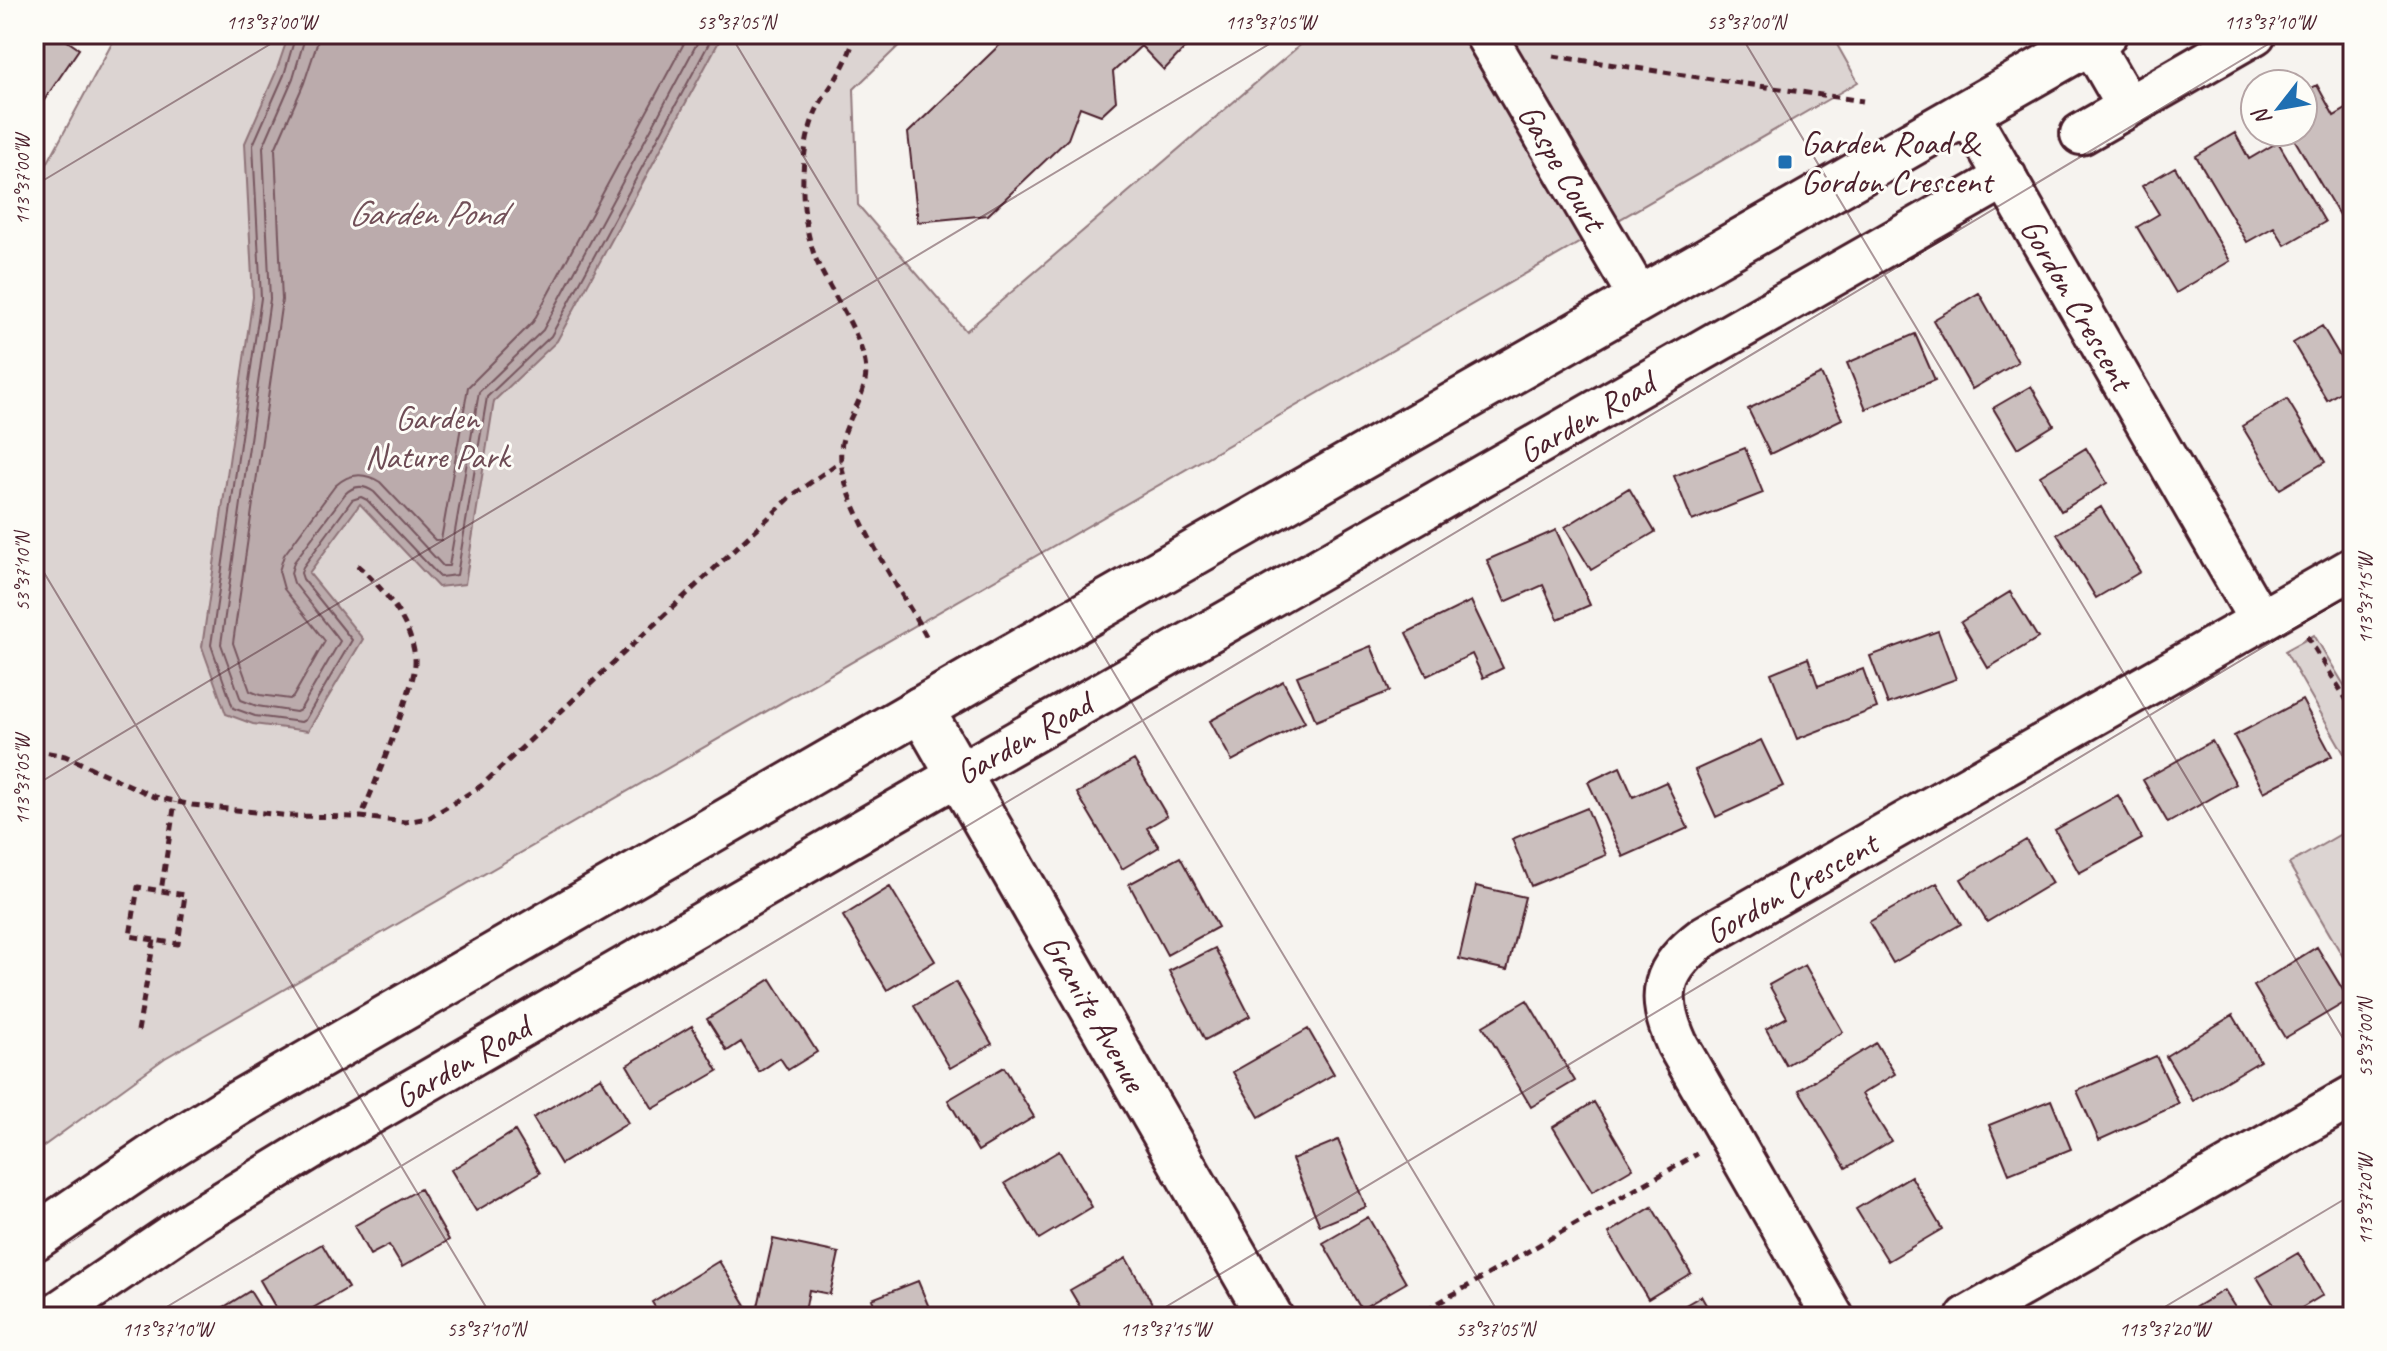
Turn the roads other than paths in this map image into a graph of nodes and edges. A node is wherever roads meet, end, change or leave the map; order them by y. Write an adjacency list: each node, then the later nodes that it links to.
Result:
1 (1485, 34): 8 (street, Gaspe Court)
2 (2255, 34): 4 (street)
3 (2097, 38): 4 (street); 5 (street)
4 (2128, 107): 6 (street)
5 (1968, 113): 7 (street, Gordon Crescent); 8 (street)
6 (2081, 134)
7 (2006, 177): 10 (street, Gordon Crescent); 12 (street, Garden Road)
8 (1640, 299): 11 (street)
9 (2353, 568): 10 (street, Gordon Crescent)
10 (2260, 621): 17 (street, Gordon Crescent)
11 (921, 709): 12 (street, Granite Avenue); 14 (street)
12 (958, 775): 15 (street, Garden Road); 16 (street, Granite Avenue)
13 (2353, 1096): 18 (street)
14 (34, 1238)
15 (51, 1317)
16 (1270, 1317)
17 (1833, 1317)
18 (1967, 1317)

